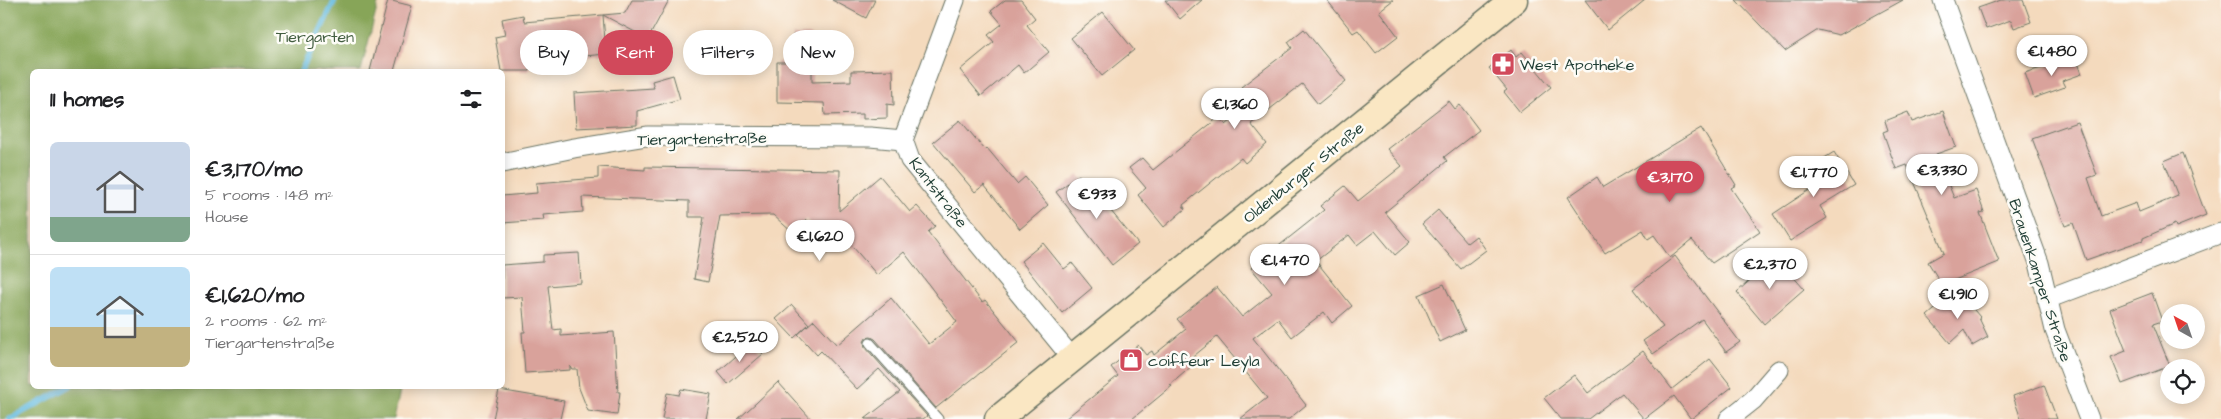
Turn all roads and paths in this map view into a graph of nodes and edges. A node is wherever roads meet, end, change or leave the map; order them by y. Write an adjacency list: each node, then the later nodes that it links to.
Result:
1 (955, 0): 4 (street, Kantstraße)
2 (1514, 0): 9 (main road, Oldenburger Straße)
3 (1944, 0): 7 (street, Brauenkamper Straße)
4 (904, 140): 5 (street, Tiergartenstraße); 9 (street, Kantstraße)
5 (505, 163)
6 (2221, 233): 7 (street)
7 (2047, 298): 14 (street, Brauenkamper Straße)
8 (870, 343): 11 (lane)
9 (1072, 358): 12 (main road, Oldenburger Straße)
10 (1779, 370): 13 (street)
11 (938, 419)
12 (998, 419)
13 (1729, 419)
14 (2088, 419)

